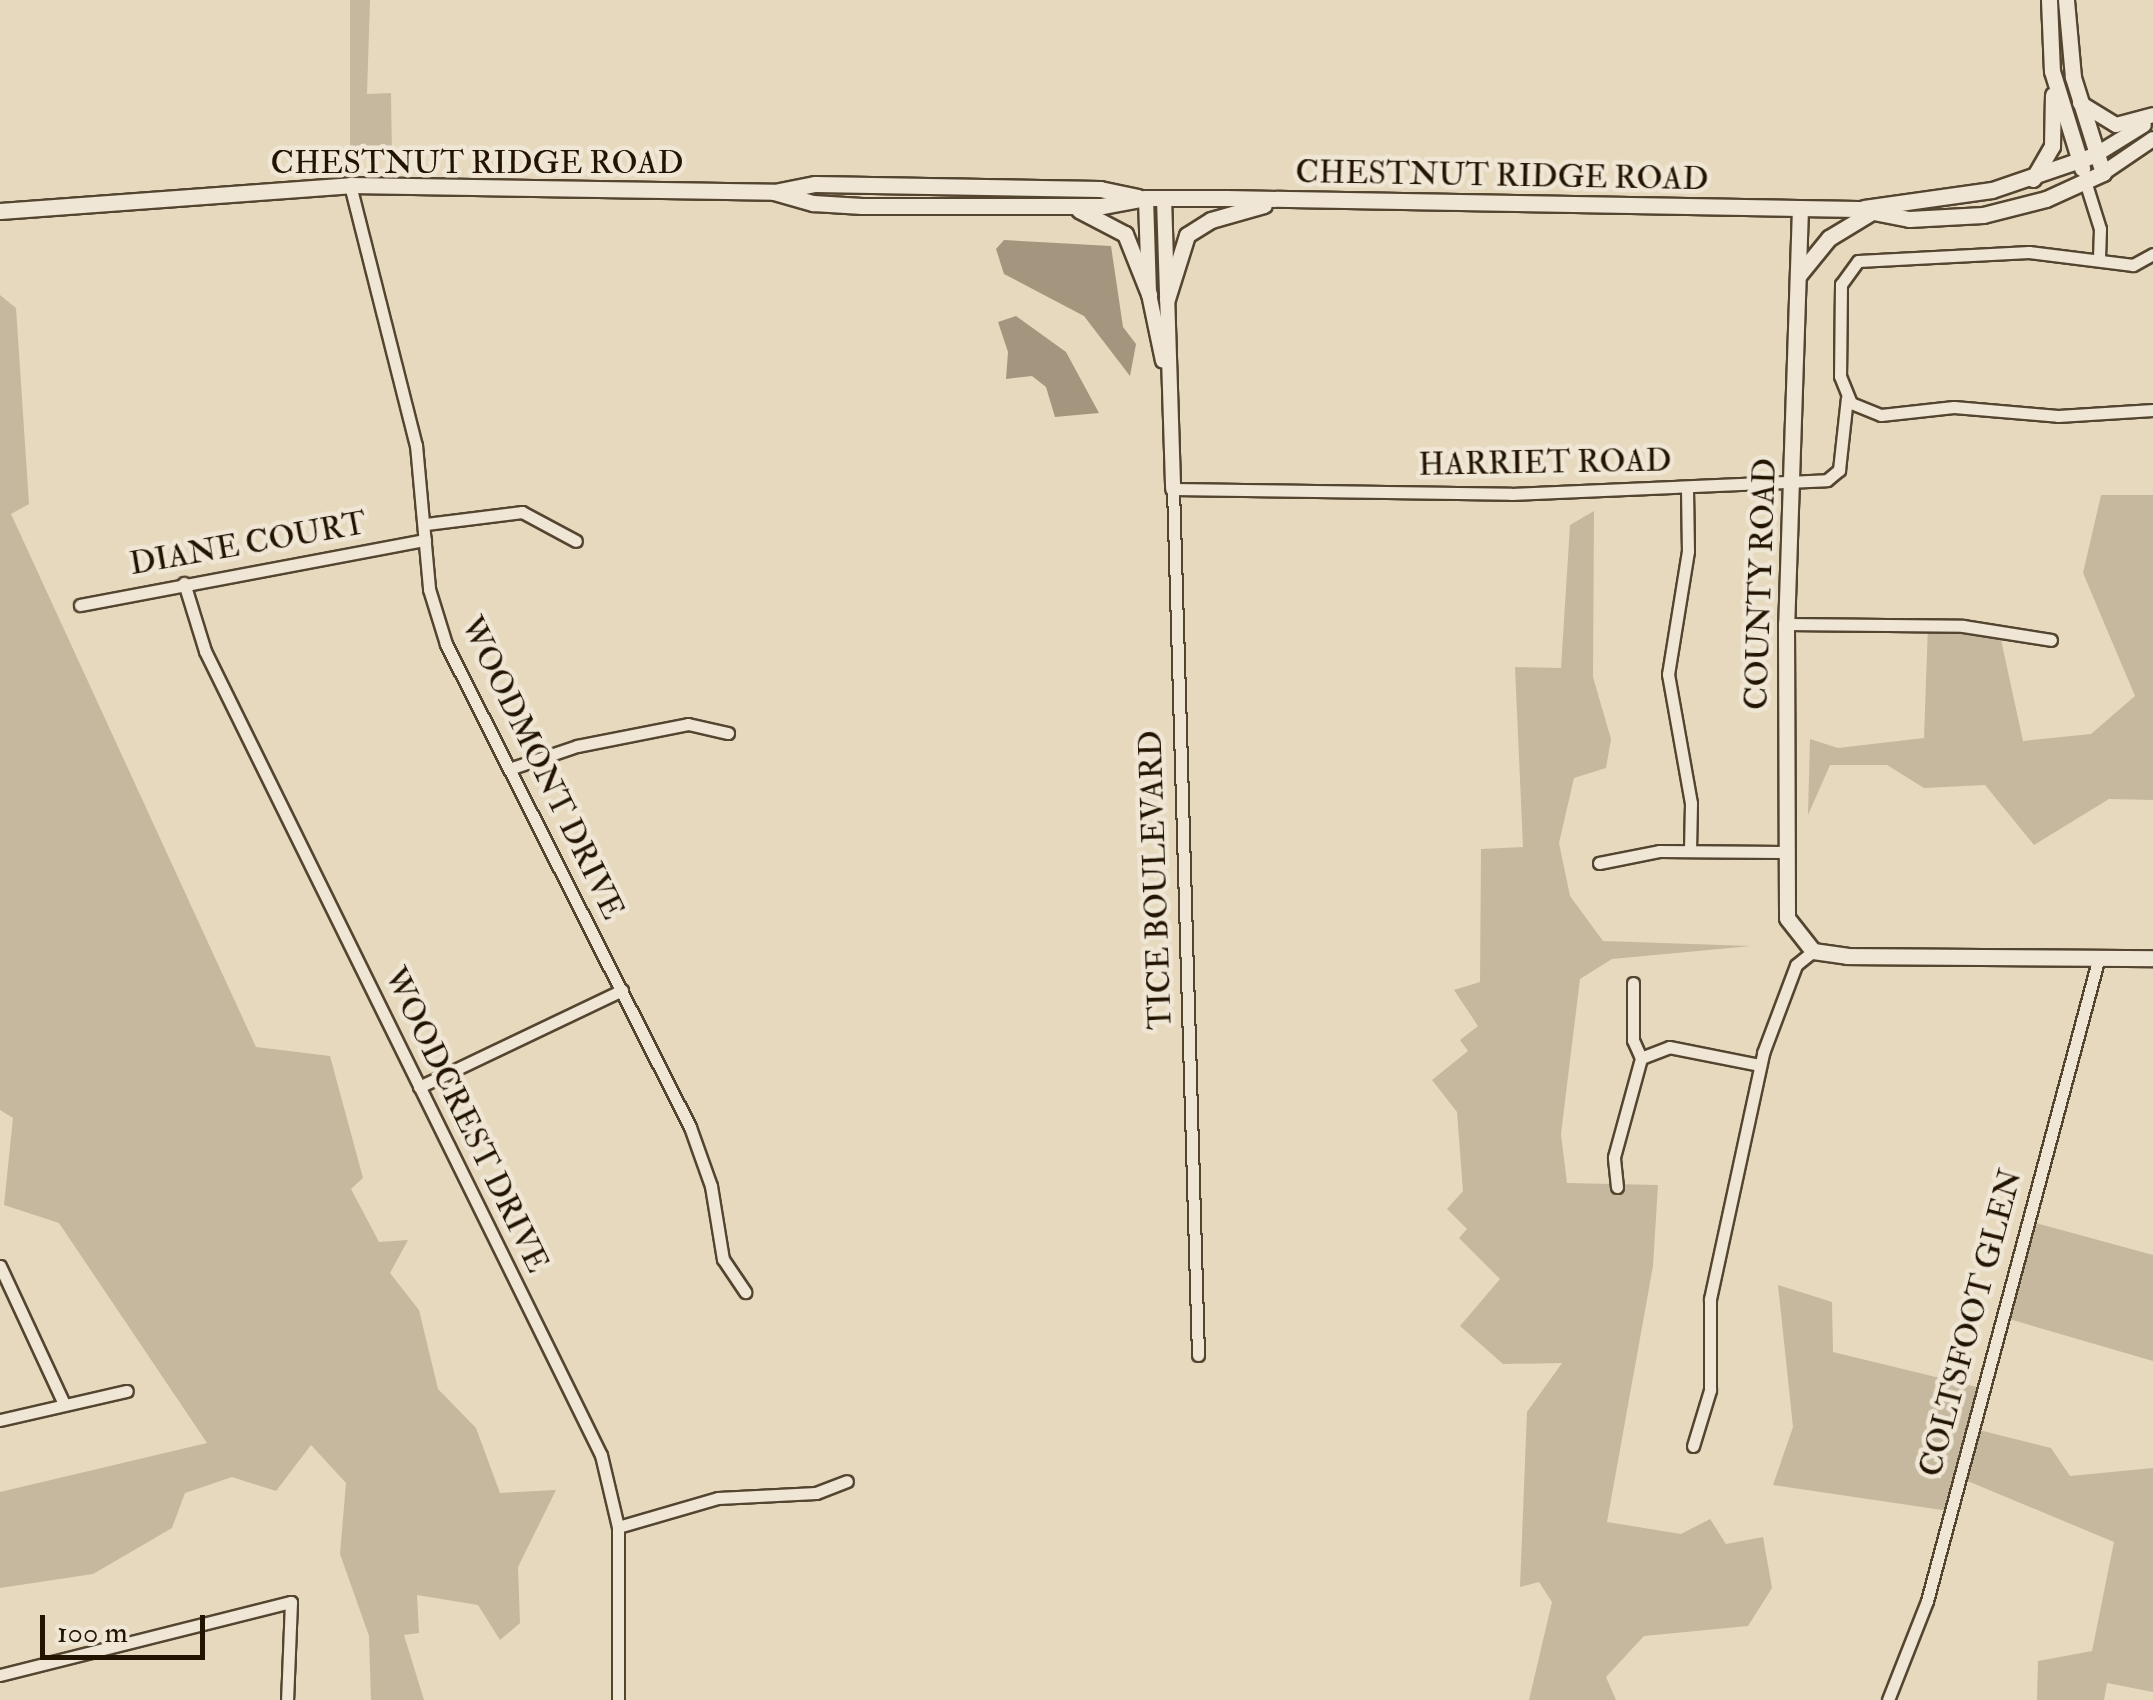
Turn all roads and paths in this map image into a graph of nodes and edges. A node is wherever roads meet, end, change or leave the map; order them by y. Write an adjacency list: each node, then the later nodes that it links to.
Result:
1 (2049, 0): 3 (main road)
2 (2066, 0): 4 (main road)
3 (2052, 71): 8 (main road); 10 (main road)
4 (2080, 103): 5 (street); 7 (main road)
5 (2153, 117): 7 (street, CHESTNUT RIDGE ROAD)
6 (2153, 140): 9 (street, CHESTNUT RIDGE ROAD)
7 (2097, 154): 8 (main road, CHESTNUT RIDGE ROAD); 9 (main road)
8 (2080, 162): 10 (main road, CHESTNUT RIDGE ROAD); 11 (main road)
9 (2102, 172): 11 (main road, CHESTNUT RIDGE ROAD)
10 (2034, 179): 20 (main road, CHESTNUT RIDGE ROAD)
11 (2085, 182): 20 (main road, CHESTNUT RIDGE ROAD); 22 (street)
12 (350, 185): 13 (main road, CHESTNUT RIDGE ROAD); 19 (main road, CHESTNUT RIDGE ROAD); 32 (street, WOODMONT DRIVE)
13 (774, 192): 14 (main road, CHESTNUT RIDGE ROAD); 17 (main road, CHESTNUT RIDGE ROAD)
14 (1146, 198): 15 (main road, CHESTNUT RIDGE ROAD); 17 (main road, CHESTNUT RIDGE ROAD); 24 (street, TICE BOULEVARD)
15 (1164, 198): 16 (main road, CHESTNUT RIDGE ROAD); 25 (street, TICE BOULEVARD)
16 (1282, 200): 18 (main road, CHESTNUT RIDGE ROAD); 25 (main road)
17 (1070, 207): 24 (main road)
18 (1800, 208): 20 (main road, CHESTNUT RIDGE ROAD); 23 (main road, COUNTY ROAD)
19 (0, 210)
20 (1865, 210): 23 (main road)
21 (2153, 254): 22 (street)
22 (2099, 256): 26 (street)
23 (1798, 276): 29 (main road, COUNTY ROAD)
24 (1149, 294): 27 (street, TICE BOULEVARD)
25 (1167, 299): 27 (street, TICE BOULEVARD)
26 (1846, 398): 28 (street); 29 (street, HARRIET ROAD)
27 (1172, 404): 30 (street, TICE BOULEVARD)
28 (2153, 410)
29 (1790, 483): 31 (street, HARRIET ROAD); 37 (main road, COUNTY ROAD)
30 (1173, 489): 31 (street, HARRIET ROAD); 55 (street, TICE BOULEVARD)
31 (1687, 489): 41 (street)
32 (426, 524): 33 (street, WOODMONT DRIVE); 34 (street)
33 (426, 540): 35 (street, DIANE COURT); 40 (street, WOODMONT DRIVE)
34 (576, 542)
35 (184, 583): 36 (street, DIANE COURT); 51 (street, WOODCREST DRIVE)
36 (80, 605)
37 (1786, 624): 38 (street); 42 (main road, COUNTY ROAD)
38 (2051, 640)
39 (728, 733): 40 (street)
40 (512, 768): 48 (street, WOODMONT DRIVE)
41 (1690, 851): 42 (street); 43 (street)
42 (1783, 852): 44 (main road, COUNTY ROAD)
43 (1599, 863)
44 (1813, 952): 45 (main road); 50 (street)
45 (2099, 957): 46 (main road); 65 (street, COLTSFOOT GLEN)
46 (2153, 958)
47 (1633, 982): 49 (street)
48 (622, 990): 51 (street); 54 (street, WOODMONT DRIVE)
49 (1640, 1058): 50 (street); 52 (street)
50 (1760, 1065): 59 (street)
51 (419, 1088): 61 (street, WOODCREST DRIVE)
52 (1617, 1188)
53 (0, 1266): 57 (street)
54 (744, 1292)
55 (1198, 1355)
56 (127, 1392): 57 (street)
57 (64, 1404): 58 (street)
58 (0, 1420)
59 (1693, 1446)
60 (846, 1480): 61 (street)
61 (618, 1527): 64 (street, WOODCREST DRIVE)
62 (0, 1675): 63 (street)
63 (287, 1700)
64 (618, 1700)
65 (1888, 1700)

